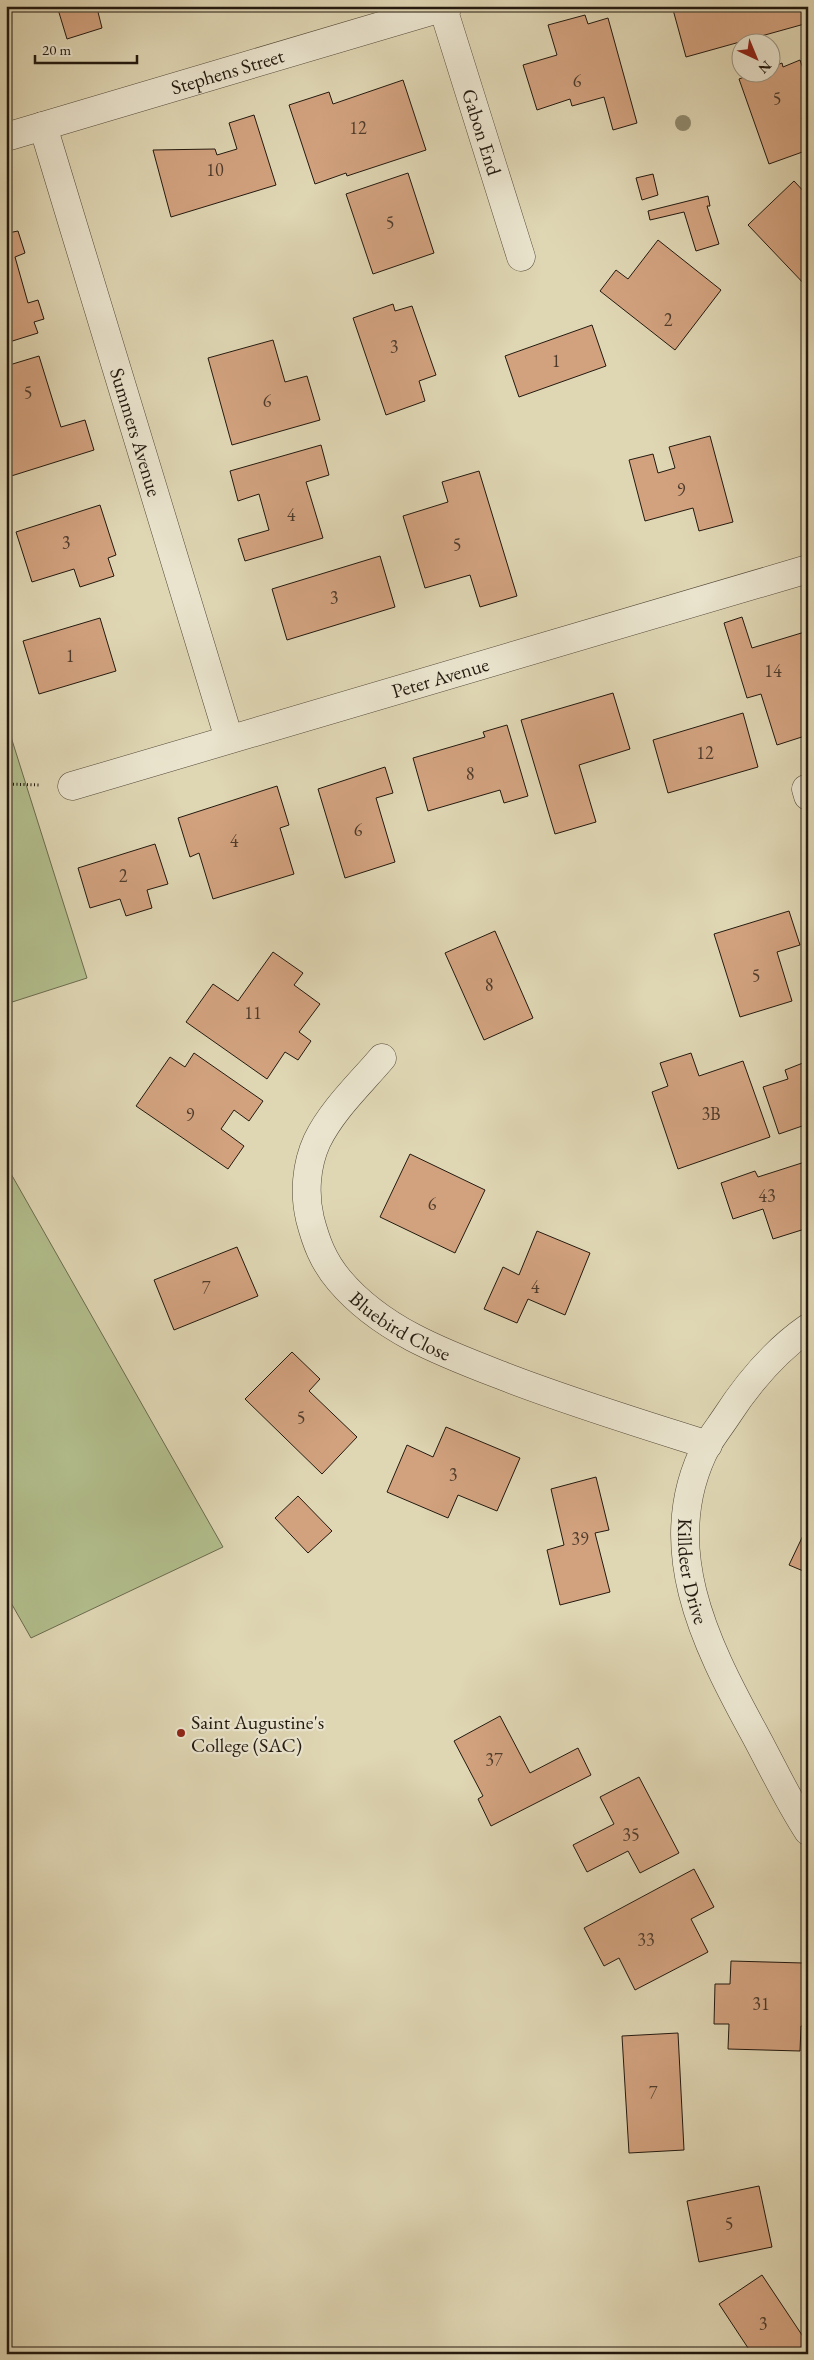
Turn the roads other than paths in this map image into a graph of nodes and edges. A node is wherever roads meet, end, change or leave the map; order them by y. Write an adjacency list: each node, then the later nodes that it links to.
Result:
1 (446, 7): 2 (street, Stephens Street); 4 (street, Gabon End)
2 (42, 126): 3 (street, Stephens Street); 6 (street, Summers Avenue)
3 (6, 137)
4 (521, 257)
5 (808, 569): 6 (street, Peter Avenue)
6 (229, 739): 7 (street, Peter Avenue)
7 (72, 786)
8 (382, 1058): 10 (street, Bluebird Close)
9 (808, 1328): 10 (street, Killdeer Drive)
10 (708, 1445): 11 (street, Killdeer Drive)
11 (808, 1831)

